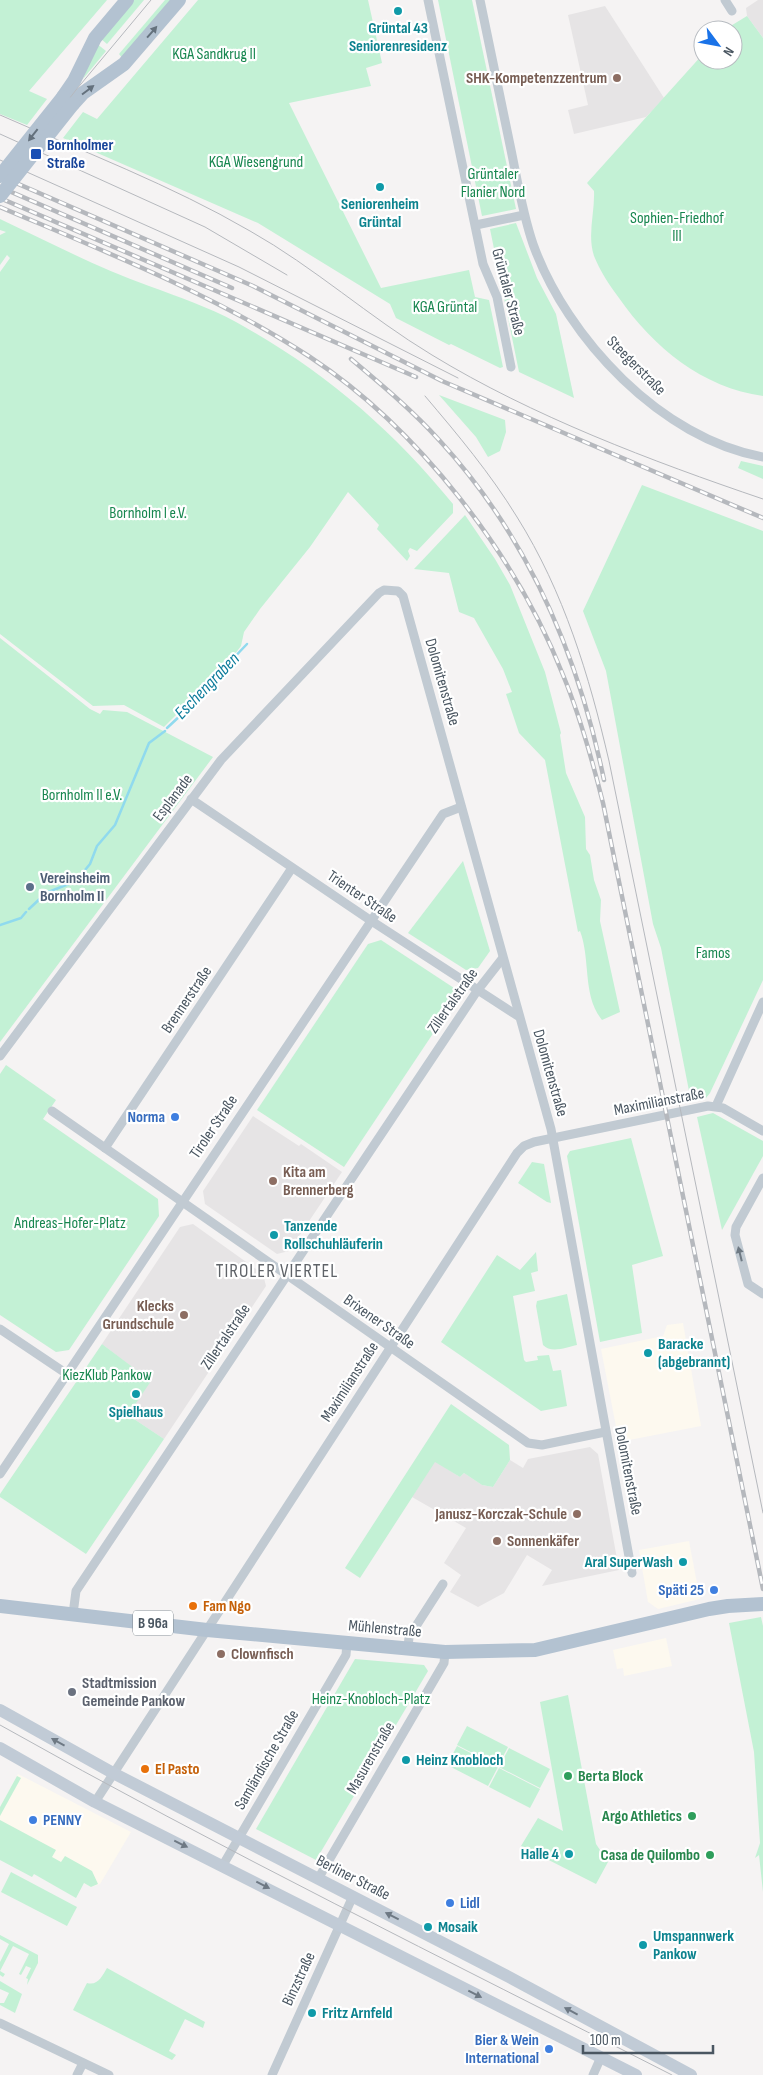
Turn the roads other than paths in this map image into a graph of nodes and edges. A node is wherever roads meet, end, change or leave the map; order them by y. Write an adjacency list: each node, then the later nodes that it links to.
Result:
1 (126, 0): 7 (main road)
2 (179, 0): 7 (main road, one-way to 2)
3 (428, 0): 11 (street, Grüntaler Straße)
4 (480, 0): 10 (street)
5 (725, 0): 6 (street)
6 (732, 11)
7 (68, 100): 8 (main road, one-way to 8, bridge); 9 (main road, bridge)
8 (0, 176)
9 (0, 196)
10 (524, 215): 11 (street); 13 (street, Steegerstraße)
11 (476, 225): 12 (street, Grüntaler Straße)
12 (511, 367)
13 (763, 457)
14 (398, 591): 15 (street, Esplanade); 16 (street, Dolomitenstraße)
15 (191, 799): 17 (street, Trienter Straße); 23 (street, Esplanade)
16 (460, 807): 18 (street, Tiroler Straße); 19 (street, Dolomitenstraße)
17 (292, 868): 18 (street, Trienter Straße); 28 (street, Brennerstraße)
18 (370, 920): 20 (street, Trienter Straße); 30 (street, Tiroler Straße)
19 (502, 959): 20 (street, Zillertalstraße); 22 (street, Dolomitenstraße)
20 (477, 990): 22 (street, Trienter Straße); 31 (street, Zillertalstraße)
21 (763, 1002): 24 (street)
22 (518, 1016): 27 (street, Dolomitenstraße)
23 (0, 1056)
24 (716, 1106): 26 (street); 27 (street, Maximilianstraße)
25 (52, 1111): 28 (street, Brixener Straße)
26 (763, 1131)
27 (552, 1138): 34 (street, Maximilianstraße); 36 (street, Dolomitenstraße)
28 (105, 1148): 30 (street, Brixener Straße)
29 (763, 1178): 32 (street, one-way to 29)
30 (182, 1202): 31 (street, Brixener Straße); 35 (street, Tiroler Straße)
31 (286, 1275): 34 (street, Brixener Straße); 42 (street, Zillertalstraße)
32 (763, 1294)
33 (0, 1329): 35 (street)
34 (390, 1348): 36 (street, Brixener Straße); 43 (street, Maximilianstraße)
35 (67, 1374): 37 (street, Tiroler Straße)
36 (605, 1432): 38 (street, Dolomitenstraße)
37 (0, 1474)
38 (632, 1573)
39 (443, 1584): 45 (street)
40 (763, 1604): 46 (main road, Mühlenstraße / B 96a)
41 (0, 1606): 42 (main road, Mühlenstraße / B 96a)
42 (73, 1614): 43 (main road, Mühlenstraße / B 96a)
43 (207, 1630): 44 (main road, Mühlenstraße / B 96a); 49 (street, Maximilianstraße)
44 (346, 1644): 45 (main road, Mühlenstraße / B 96a); 51 (street, Samländische Straße)
45 (408, 1648): 46 (main road, Mühlenstraße / B 96a)
46 (445, 1652): 53 (street, Masurenstraße)
47 (0, 1710): 49 (main road, Berliner Straße, one-way to 47)
48 (0, 1748): 50 (main road)
49 (113, 1773): 50 (street, Maximilianstraße); 51 (main road, Berliner Straße)
50 (95, 1802): 52 (main road, one-way to 52)
51 (240, 1836): 52 (street, Samländische Straße); 53 (main road, Berliner Straße)
52 (223, 1864): 55 (main road, one-way to 55)
53 (318, 1878): 54 (main road, Berliner Straße)
54 (353, 1896): 55 (street, Binzstraße); 64 (main road, Berliner Straße, one-way to 54)
55 (340, 1925): 57 (main road, one-way to 57); 61 (street, Binzstraße)
56 (0, 2023): 58 (street)
57 (601, 2057): 62 (street); 63 (main road)
58 (83, 2063): 59 (street); 60 (street)
59 (77, 2075)
60 (109, 2075)
61 (272, 2075)
62 (593, 2075)
63 (636, 2075)
64 (692, 2075)

